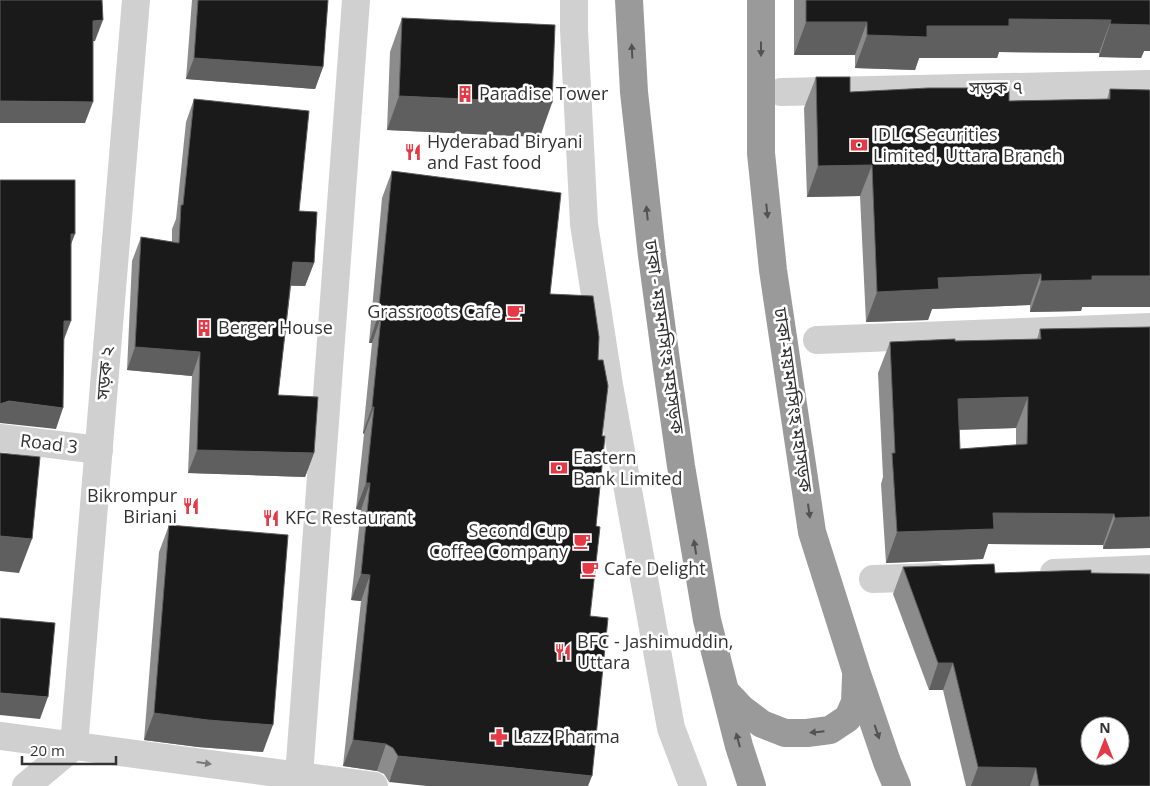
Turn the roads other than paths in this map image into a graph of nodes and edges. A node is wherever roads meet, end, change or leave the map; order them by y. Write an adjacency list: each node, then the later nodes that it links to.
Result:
1 (136, 0): 11 (street, সড়ক ২)
2 (356, 0): 20 (street)
3 (574, 0): 23 (street)
4 (629, 0): 17 (highway, ঢাকা - ময়মনসিংহ মহাসড়ক, one-way to 4)
5 (761, 0): 16 (highway, ঢাকা-ময়মনসিংহ মহাসড়ক, one-way to 16)
6 (1150, 84): 7 (street, সড়ক ৭)
7 (781, 92)
8 (1150, 327): 9 (street)
9 (817, 340)
10 (0, 438): 11 (street, Road 3)
11 (99, 450): 19 (street, সড়ক ২)
12 (1150, 569): 13 (street)
13 (1031, 574)
14 (962, 576): 15 (street)
15 (873, 580)
16 (856, 671): 17 (highway, one-way to 17); 25 (highway, ঢাকা-ময়মনসিংহ মহাসড়ক, one-way to 25)
17 (726, 692): 24 (highway, ঢাকা - ময়মনসিংহ মহাসড়ক, one-way to 17)
18 (0, 736): 19 (street)
19 (74, 746): 20 (street, one-way to 20); 21 (street)
20 (300, 776): 22 (street)
21 (26, 786)
22 (374, 786)
23 (693, 786)
24 (752, 786)
25 (897, 786)

